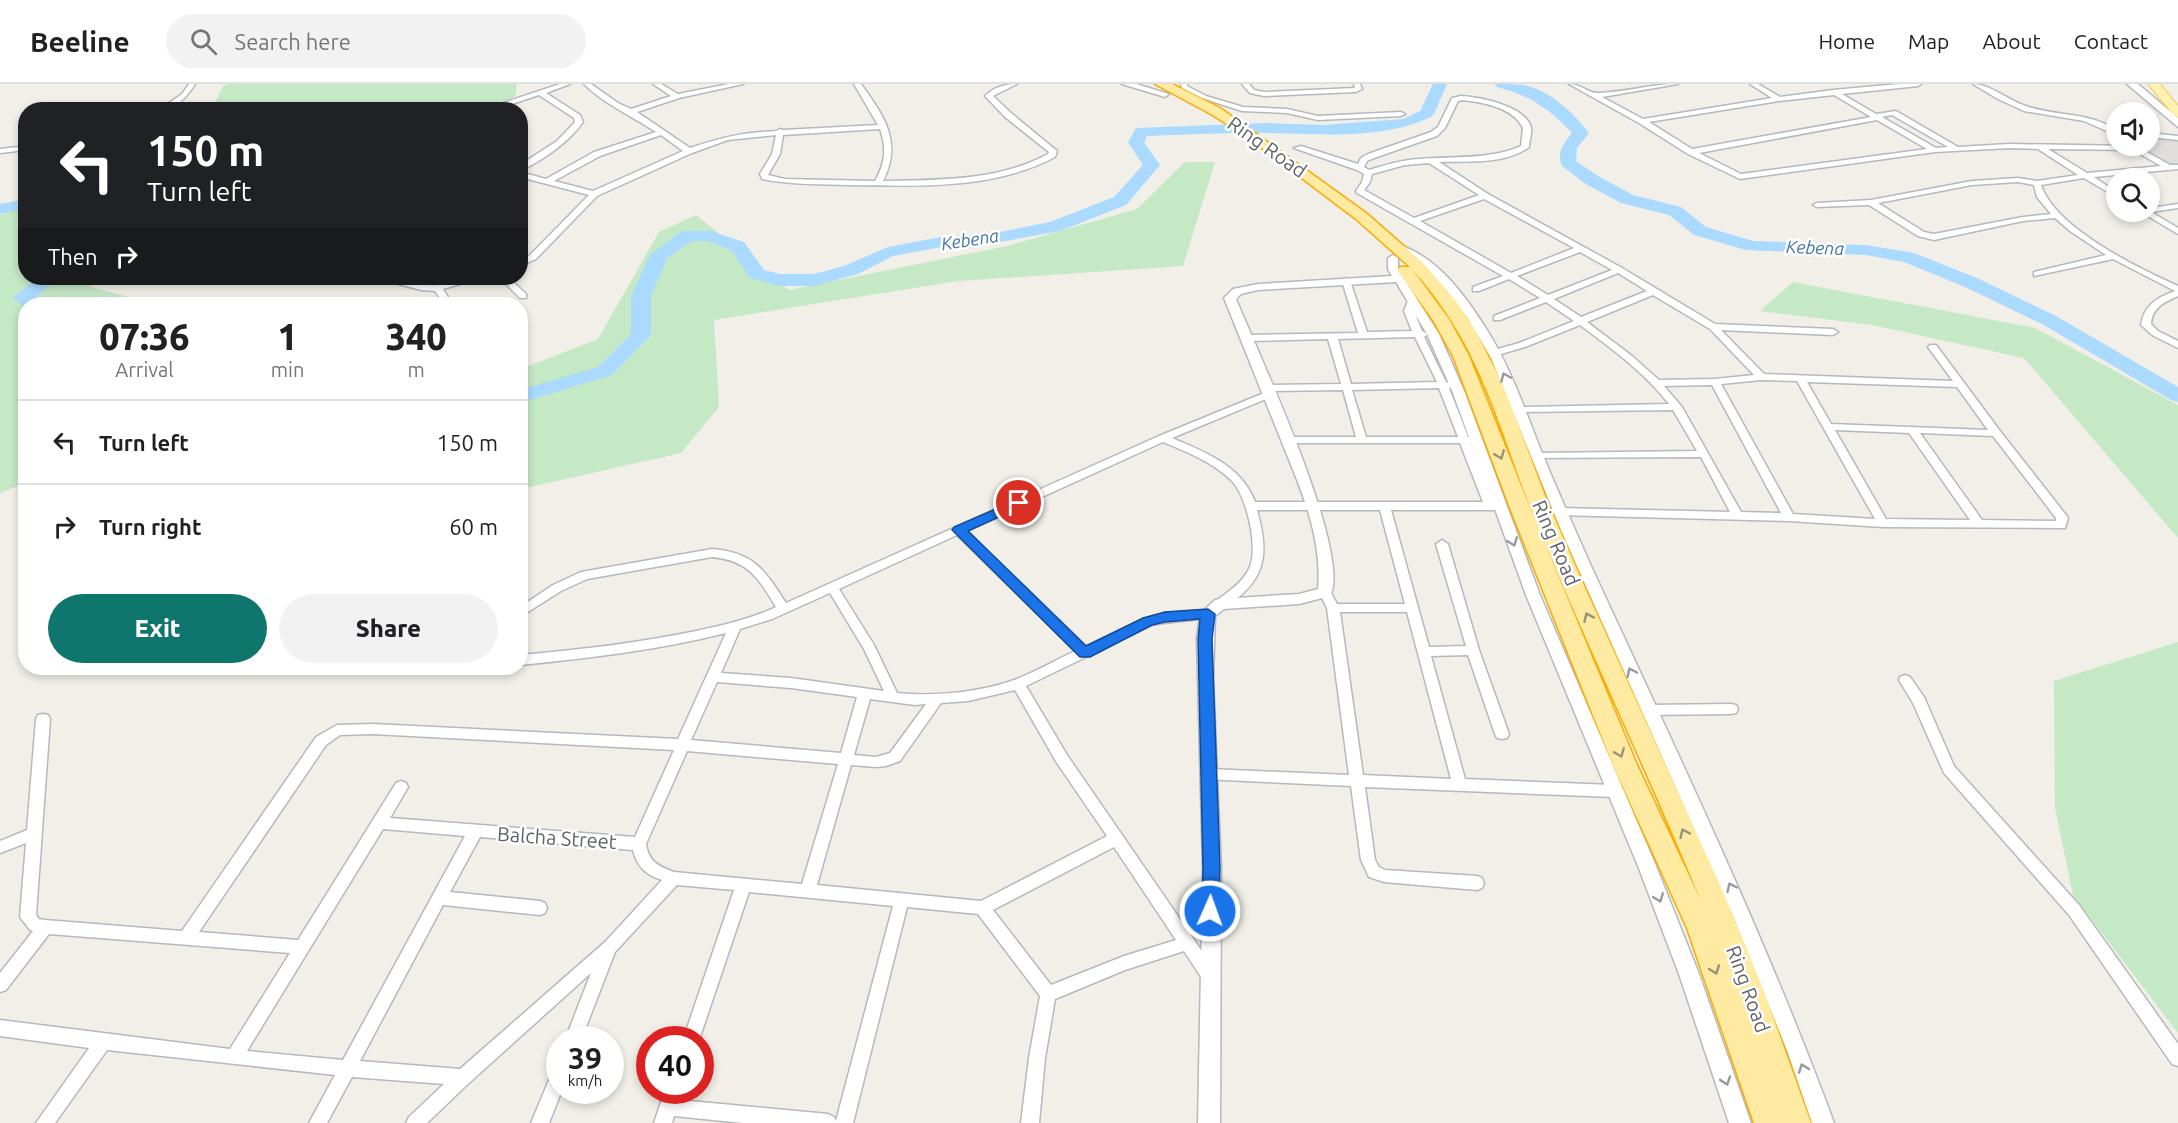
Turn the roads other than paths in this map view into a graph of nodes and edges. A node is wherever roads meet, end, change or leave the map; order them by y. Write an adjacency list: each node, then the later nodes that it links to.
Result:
1 (192, 84): 31 (street)
2 (567, 84): 27 (street)
3 (586, 84): 35 (street)
4 (656, 84): 28 (street)
5 (740, 84): 23 (street)
6 (857, 84): 42 (street)
7 (1014, 84): 65 (street)
8 (1126, 84): 24 (street)
9 (1142, 84): 24 (highway, Ring Road)
10 (1184, 84): 37 (street)
11 (1245, 84): 12 (street)
12 (1357, 84)
13 (1572, 84): 29 (street)
14 (1675, 84): 29 (street)
15 (1754, 84): 30 (street)
16 (1852, 84): 25 (street)
17 (1918, 84): 25 (street)
18 (1976, 84): 41 (street)
19 (2132, 84): 40 (main road)
20 (2143, 84): 33 (main road)
21 (2154, 84): 33 (main road)
22 (2169, 86): 33 (main road)
23 (700, 87): 28 (street)
24 (1164, 87): 70 (highway, Ring Road); 70 (highway, Ring Road)
25 (1859, 89): 26 (street)
26 (1833, 92): 30 (street); 38 (street)
27 (541, 93): 32 (street); 58 (street)
28 (677, 96): 35 (street)
29 (1595, 96): 39 (street)
30 (1779, 99): 39 (street)
31 (174, 102)
32 (511, 102)
33 (2176, 106)
34 (1906, 110): 36 (street)
35 (631, 112): 43 (street)
36 (1893, 113): 38 (street); 50 (street)
37 (1401, 114)
38 (1876, 117): 52 (street); 55 (street)
39 (1642, 121): 55 (street)
40 (2178, 124)
41 (2106, 126)
42 (882, 127): 44 (street); 65 (street)
43 (663, 132): 54 (street); 64 (street)
44 (780, 132): 54 (street); 65 (street)
45 (2160, 136): 46 (street)
46 (2178, 138)
47 (2038, 147): 48 (street); 50 (street); 63 (street)
48 (2106, 147)
49 (1298, 148): 60 (street)
50 (1955, 148): 52 (street)
51 (18, 149): 53 (street)
52 (1935, 150): 55 (street)
53 (0, 151)
54 (689, 152): 68 (street)
55 (1691, 152)
56 (2151, 156): 59 (street)
57 (1430, 160): 60 (street); 60 (street); 69 (street)
58 (528, 163)
59 (2174, 168): 61 (street); 63 (street)
60 (1364, 171): 76 (street)
61 (2178, 173)
62 (528, 176): 64 (street)
63 (2084, 176): 66 (street); 67 (street)
64 (546, 182): 68 (street)
65 (878, 183)
66 (2037, 183): 71 (street); 75 (street)
67 (2106, 189)
68 (594, 194): 81 (street)
69 (1485, 196): 76 (street); 79 (street)
70 (1330, 199): 82 (highway, Ring Road)
71 (1871, 201): 72 (street); 75 (street)
72 (1817, 205)
73 (2178, 206): 74 (street)
74 (2160, 209)
75 (2055, 216): 80 (street)
76 (1413, 221): 85 (street)
77 (2160, 221): 78 (street)
78 (2178, 231)
79 (1580, 249): 83 (street); 85 (street)
80 (2114, 256): 84 (street); 92 (street)
81 (528, 260)
82 (1397, 262): 86 (street); 103 (street); 108 (street); 209 (highway, Ring Road, one-way to 209); 210 (highway, Ring Road, one-way to 82)
83 (1619, 270): 93 (street); 97 (street)
84 (2037, 274)
85 (1511, 276): 91 (street); 97 (street)
86 (1346, 281): 102 (street); 105 (street)
87 (412, 285): 90 (street)
88 (449, 285): 90 (street)
89 (511, 285): 95 (street)
90 (438, 288): 96 (street)
91 (1476, 289)
92 (2178, 289)
93 (1654, 291): 99 (street); 100 (street)
94 (2178, 293): 106 (street)
95 (523, 296)
96 (444, 297)
97 (1546, 297): 98 (street); 99 (street)
98 (1497, 318)
99 (1581, 321): 108 (street); 112 (street)
100 (1713, 327): 101 (street); 109 (street)
101 (1833, 332)
102 (1363, 334): 103 (street); 104 (street)
103 (1425, 334): 115 (street)
104 (1332, 336): 105 (street); 114 (street)
105 (1247, 338): 116 (street)
106 (2178, 345)
107 (1934, 347): 113 (street)
108 (1494, 353): 118 (street, one-way to 108)
109 (1761, 377): 110 (street); 111 (street)
110 (1801, 380): 113 (street); 119 (street)
111 (1715, 382): 112 (street); 134 (street)
112 (1656, 383): 117 (street)
113 (1959, 384): 121 (street)
114 (1346, 385): 115 (street); 116 (street); 124 (street)
115 (1449, 385): 125 (street)
116 (1269, 391): 122 (street); 123 (street)
117 (1677, 407): 118 (street); 126 (street)
118 (1519, 410): 127 (street)
119 (1827, 427): 120 (street); 135 (street)
120 (1912, 430): 121 (street); 136 (street)
121 (1996, 433): 136 (street)
122 (1163, 438): 130 (street); 137 (street)
123 (1288, 440): 124 (street); 128 (street)
124 (1362, 440): 125 (street)
125 (1469, 440): 131 (street)
126 (1704, 454): 127 (street); 133 (street)
127 (1536, 456): 132 (street)
128 (1313, 504): 129 (street); 130 (street); 140 (street)
129 (1384, 505): 131 (street); 143 (street)
130 (1251, 506): 145 (street)
131 (1495, 506): 167 (street, one-way to 167)
132 (1560, 512): 133 (street); 158 (street, one-way to 132)
133 (1738, 516): 134 (street)
134 (1789, 517): 135 (street)
135 (1883, 523): 136 (street)
136 (1978, 523)
137 (959, 530): 139 (street); 149 (street)
138 (1442, 544): 147 (street)
139 (832, 587): 144 (street); 155 (street)
140 (1325, 592): 142 (street); 145 (street)
141 (528, 608): 144 (street)
142 (1333, 608): 143 (street); 164 (street)
143 (1411, 608): 148 (street)
144 (783, 609): 146 (street)
145 (1214, 609): 149 (street); 163 (street)
146 (735, 626): 150 (street); 151 (street, Balcha Street)
147 (1473, 650): 148 (street); 160 (street)
148 (1423, 652): 165 (street)
149 (1085, 653): 153 (street)
150 (528, 659)
151 (715, 677): 154 (street); 161 (street, Balcha Street)
152 (1905, 680): 195 (street)
153 (1018, 684): 156 (street); 171 (street)
154 (865, 693): 155 (street); 162 (street)
155 (893, 697): 156 (street)
156 (937, 699): 162 (street)
157 (1731, 709): 158 (street)
158 (1649, 710): 211 (street, one-way to 158)
159 (43, 719): 170 (street)
160 (1502, 734)
161 (684, 745): 162 (street); 172 (street, Balcha Street); 183 (street)
162 (847, 759): 177 (street)
163 (1209, 775): 164 (street); 187 (street)
164 (1358, 781): 165 (street); 175 (street)
165 (1460, 785): 167 (street)
166 (401, 787): 168 (street)
167 (1613, 791): 208 (street, one-way to 208)
168 (381, 823): 169 (street, Balcha Street); 185 (street)
169 (476, 832): 172 (street, Balcha Street); 178 (street)
170 (34, 834): 173 (street); 182 (street)
171 (1115, 839): 181 (street); 184 (street)
172 (639, 844): 174 (street)
173 (0, 847)
174 (674, 878): 176 (street); 186 (street)
175 (1477, 883)
176 (744, 884): 177 (street); 191 (street)
177 (808, 890): 179 (street)
178 (440, 898): 180 (street); 196 (street)
179 (902, 899): 181 (street); 205 (street)
180 (540, 908)
181 (982, 908): 189 (street)
182 (45, 927): 183 (street); 188 (street)
183 (186, 938): 185 (street)
184 (1188, 943): 187 (street); 189 (street)
185 (303, 947): 194 (street)
186 (610, 947): 190 (street); 197 (street)
187 (1209, 975): 207 (street)
188 (0, 985)
189 (1048, 994): 206 (street)
190 (579, 1026)
191 (696, 1026)
192 (0, 1028): 193 (street)
193 (102, 1042): 194 (street); 200 (street)
194 (234, 1057): 196 (street)
195 (2178, 1058)
196 (348, 1070): 197 (street); 201 (street)
197 (463, 1077): 202 (street)
198 (548, 1104): 203 (street)
199 (668, 1107): 204 (street)
200 (45, 1123)
201 (318, 1123)
202 (415, 1123)
203 (540, 1123)
204 (828, 1123)
205 (844, 1123)
206 (1030, 1123)
207 (1209, 1123)
208 (1740, 1123)
209 (1768, 1123)
210 (1796, 1123)
211 (1823, 1123)

